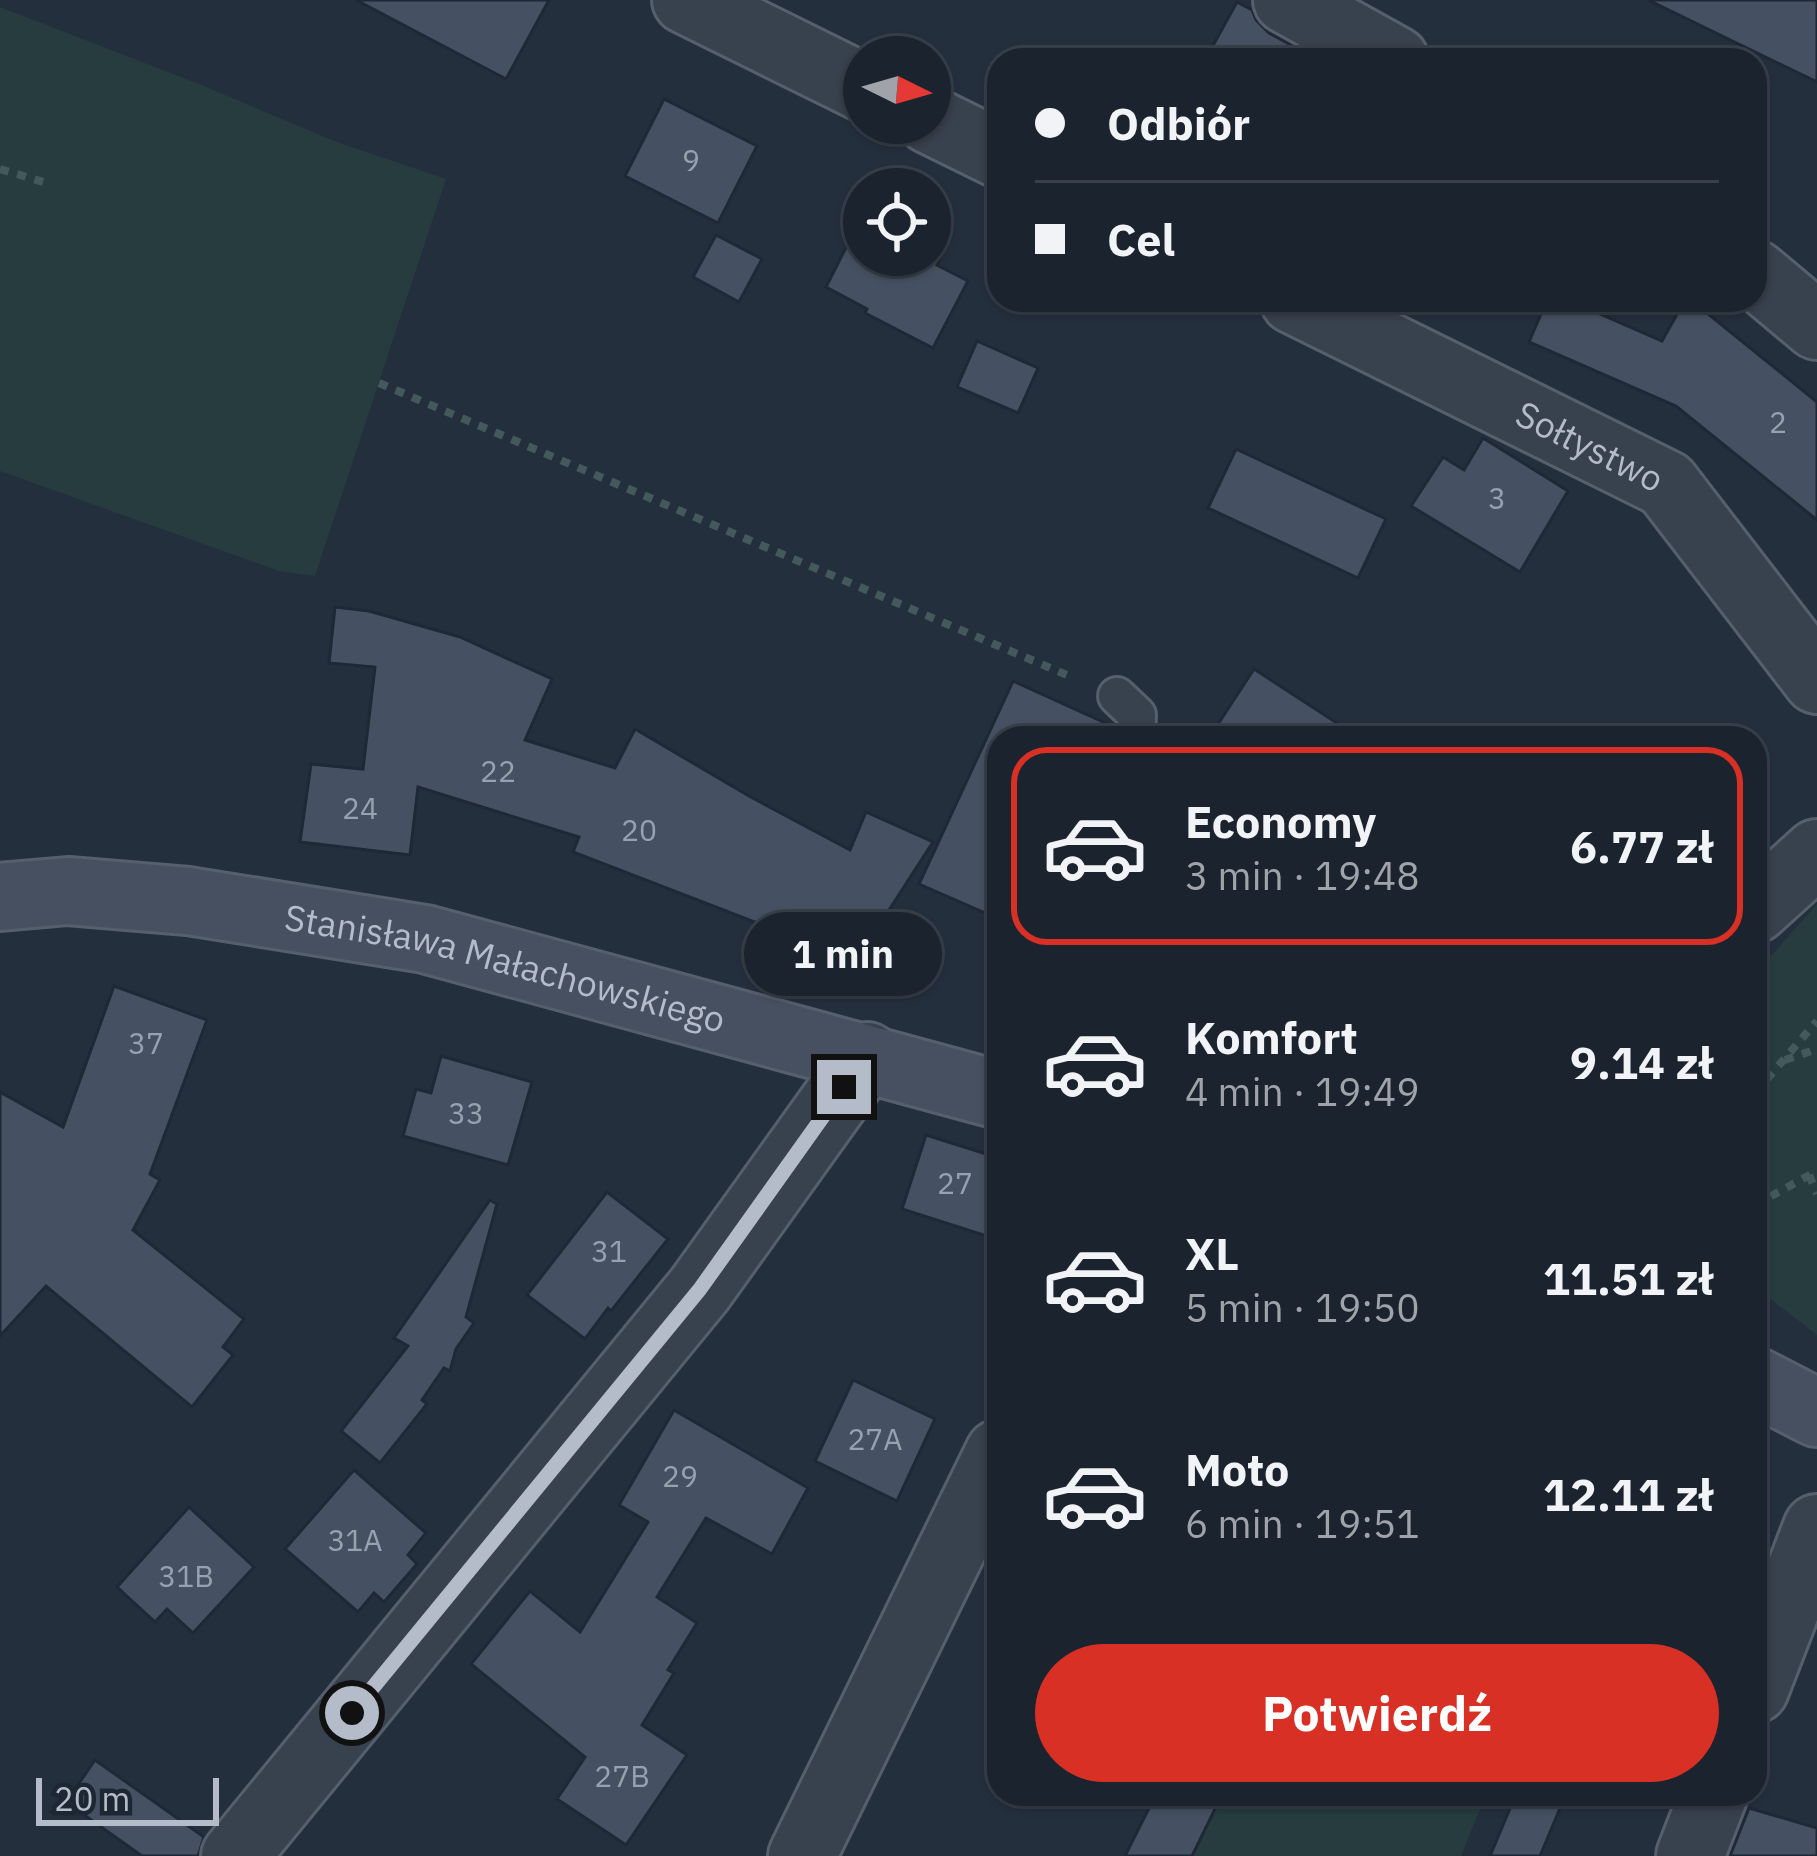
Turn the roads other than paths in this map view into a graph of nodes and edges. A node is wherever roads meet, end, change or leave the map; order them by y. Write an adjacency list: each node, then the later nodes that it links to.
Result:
1 (686, 0): 4 (street)
2 (1287, 0): 3 (street)
3 (1373, 48)
4 (843, 78)
5 (951, 130): 6 (street)
6 (987, 148)
7 (1767, 284): 9 (street)
8 (1318, 312): 10 (street, Sołtystwo)
9 (1817, 326)
10 (1817, 680)
11 (1117, 696): 12 (lane)
12 (1137, 726)
13 (1817, 854): 15 (street)
14 (0, 897): 16 (street, Stanisława Małachowskiego)
15 (1767, 898)
16 (867, 1057): 17 (street, Stanisława Małachowskiego); 24 (street)
17 (987, 1091)
18 (1767, 1387): 19 (street)
19 (1817, 1413)
20 (987, 1478): 25 (street)
21 (1817, 1528): 22 (street)
22 (1767, 1658)
23 (1709, 1806): 26 (street)
24 (235, 1856)
25 (802, 1856)
26 (1690, 1856)

